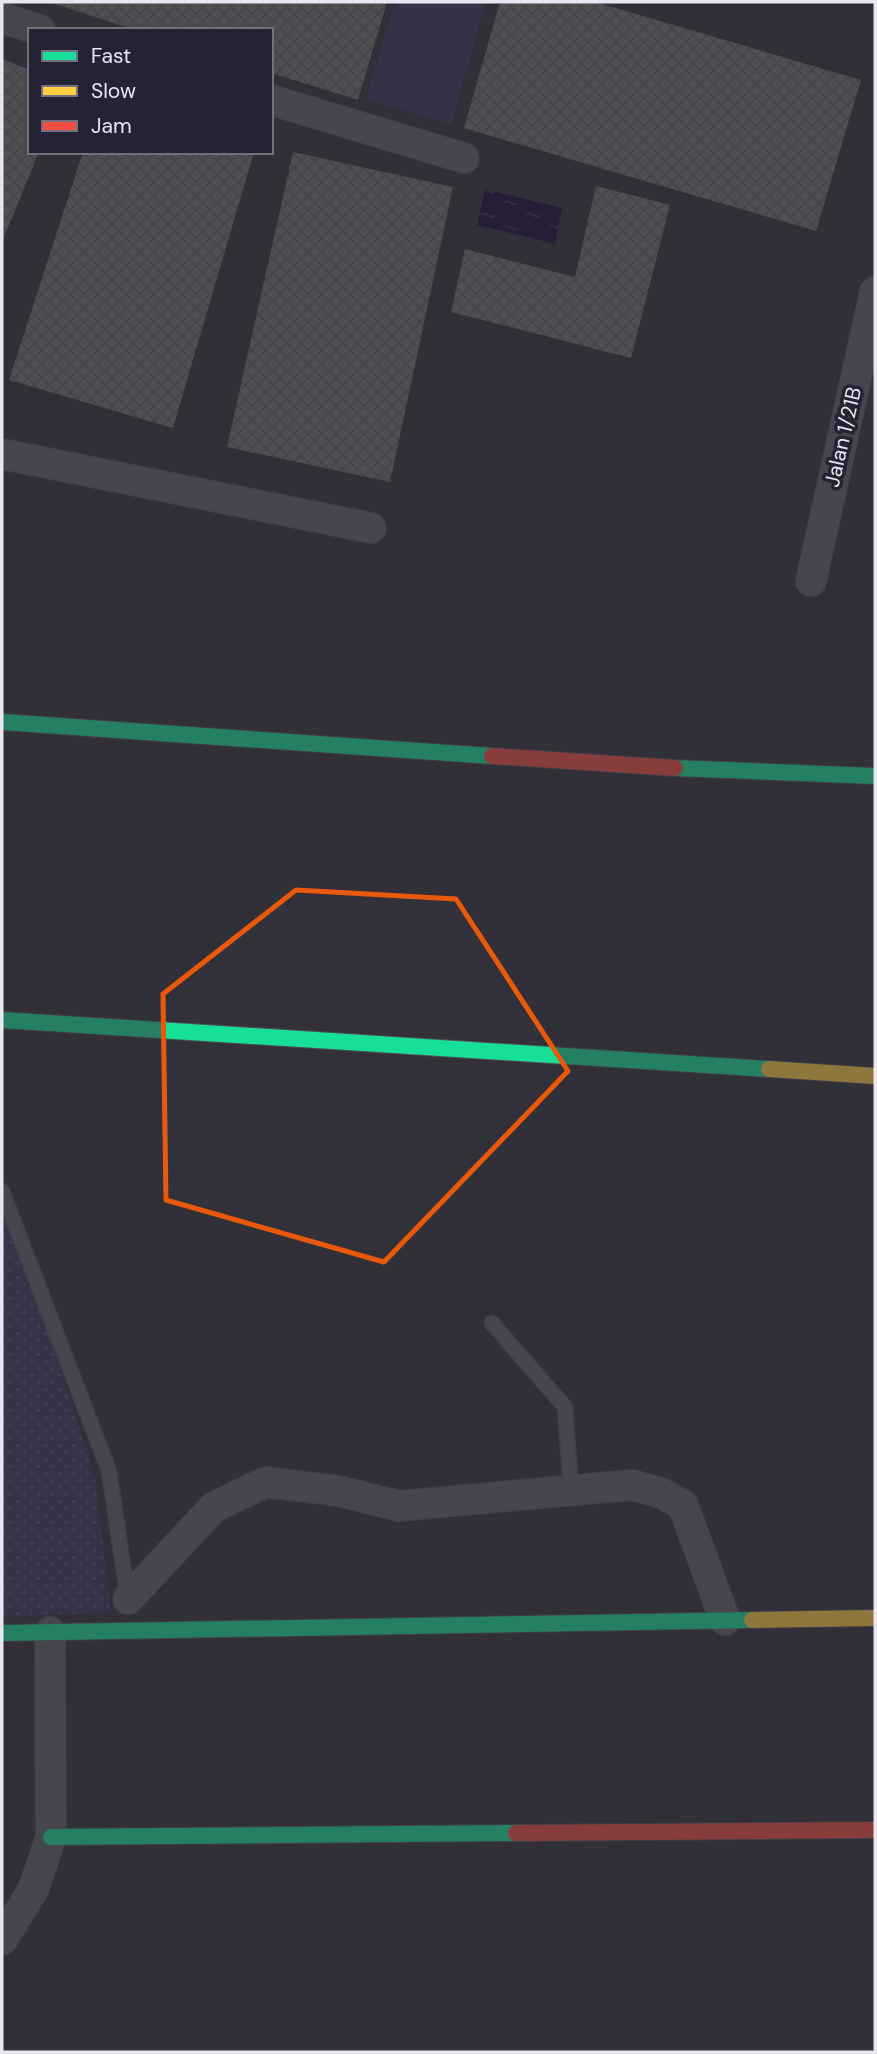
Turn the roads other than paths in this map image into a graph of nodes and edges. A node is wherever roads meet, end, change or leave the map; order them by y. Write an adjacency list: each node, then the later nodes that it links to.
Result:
1 (2, 18): 2 (street)
2 (34, 28)
3 (273, 101): 4 (street)
4 (464, 158)
5 (875, 292): 8 (street, Jalan 1/21B)
6 (2, 454): 7 (street)
7 (371, 528)
8 (811, 581)
9 (2, 722): 10 (street)
10 (875, 776)
11 (2, 1020): 12 (street)
12 (875, 1076)
13 (2, 1191): 16 (lane)
14 (492, 1323): 15 (lane)
15 (571, 1491): 16 (street); 18 (street)
16 (128, 1599): 19 (lane)
17 (875, 1618): 18 (street)
18 (725, 1620): 19 (street)
19 (133, 1629): 20 (street)
20 (50, 1632): 21 (street); 23 (street)
21 (2, 1633)
22 (875, 1830): 23 (street)
23 (51, 1837): 24 (street)
24 (2, 1940)

